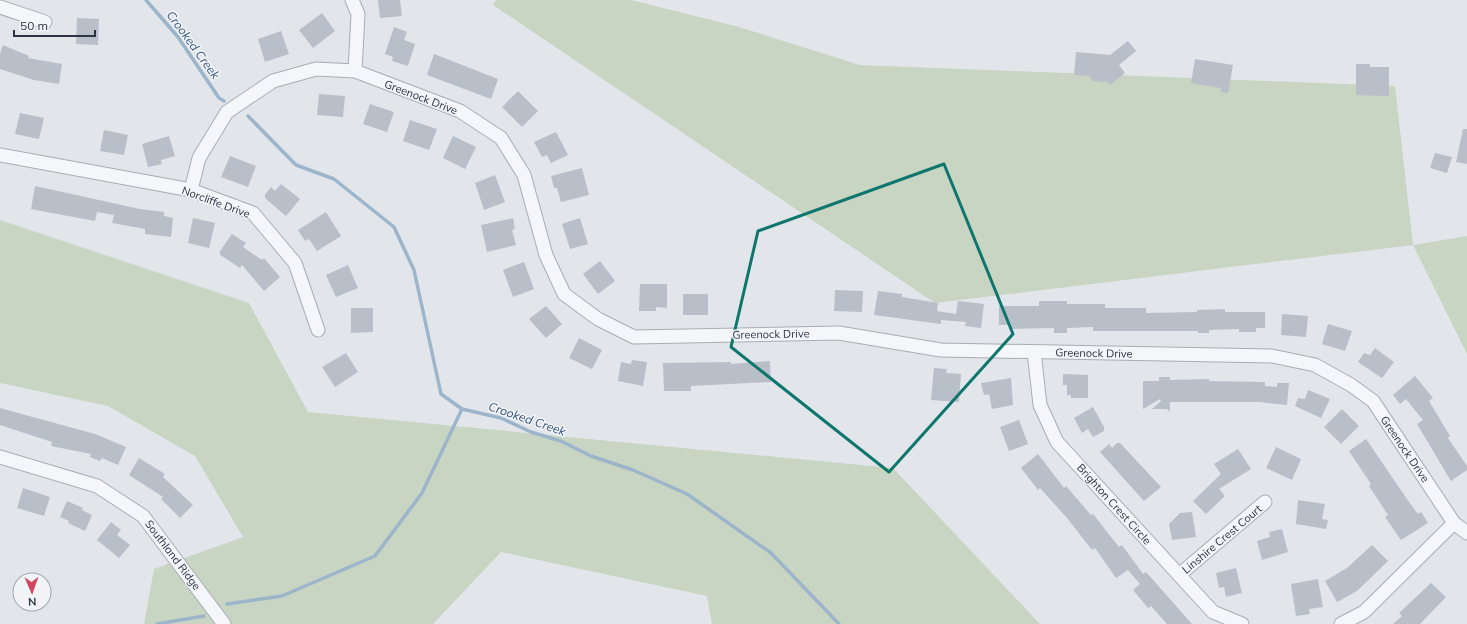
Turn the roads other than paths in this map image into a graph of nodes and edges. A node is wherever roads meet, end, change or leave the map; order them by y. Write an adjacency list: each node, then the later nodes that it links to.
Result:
1 (352, 0): 4 (street)
2 (0, 7): 3 (street)
3 (45, 22)
4 (355, 71): 6 (street, Greenock Drive); 8 (street, Greenock Drive)
5 (0, 154): 6 (street, Norcliffe Drive)
6 (191, 190): 7 (street, Norcliffe Drive)
7 (318, 330)
8 (1034, 352): 11 (street, Greenock Drive); 13 (street, Brighton Crest Circle)
9 (0, 457): 14 (street, Southland Ridge)
10 (1265, 502): 13 (street, Linshire Crest Court)
11 (1454, 523): 12 (street, Greenock Drive); 16 (street)
12 (1467, 533)
13 (1179, 575): 15 (street, Brighton Crest Circle)
14 (224, 624)
15 (1242, 624)
16 (1341, 624)

